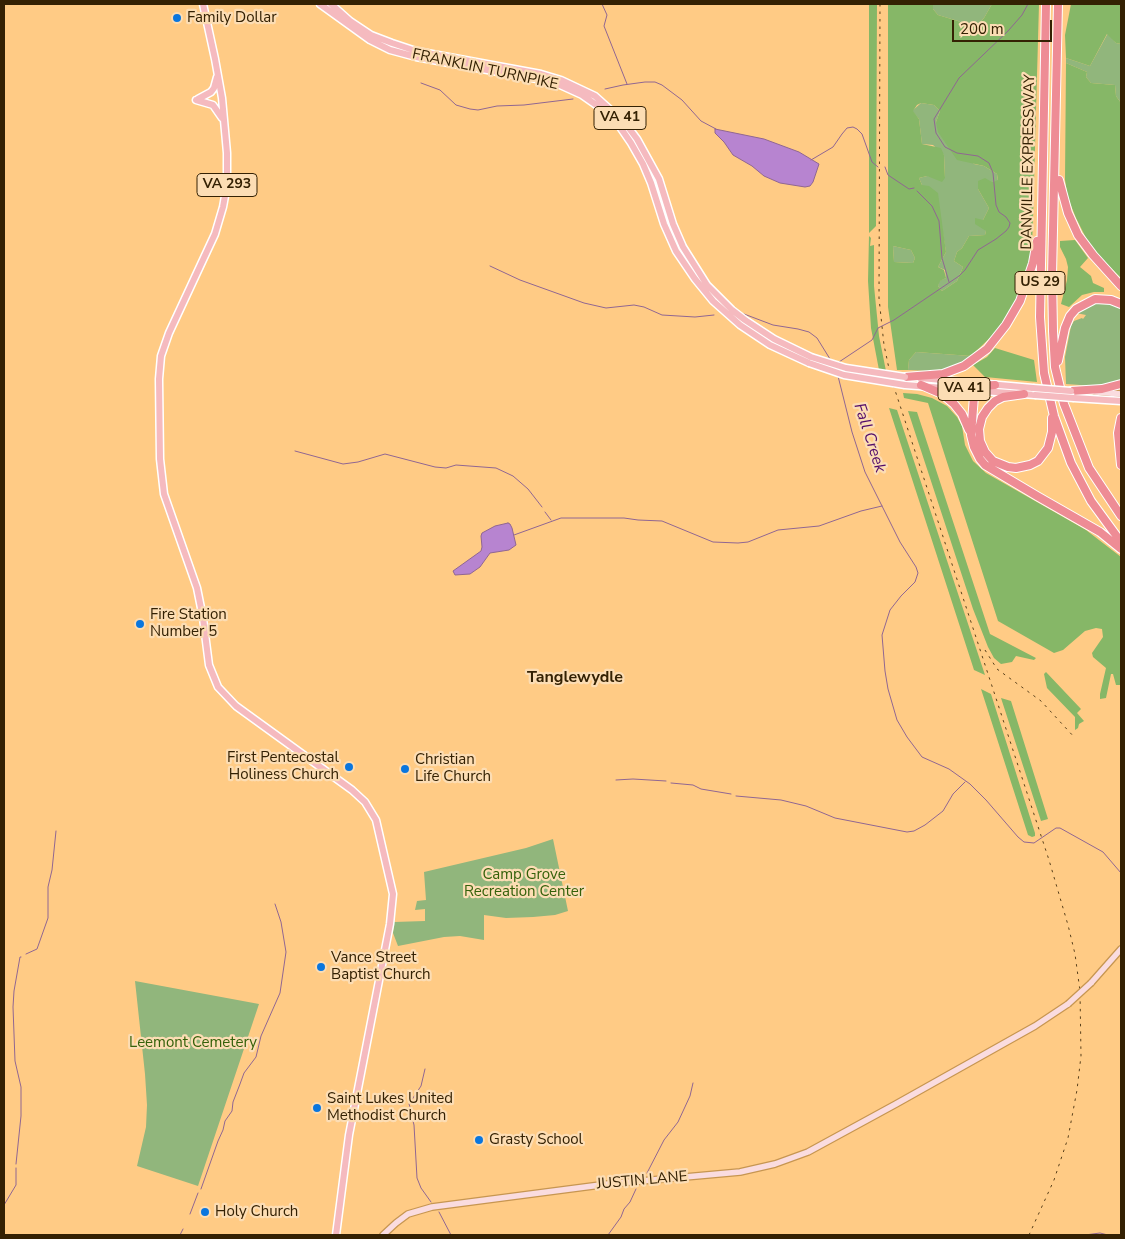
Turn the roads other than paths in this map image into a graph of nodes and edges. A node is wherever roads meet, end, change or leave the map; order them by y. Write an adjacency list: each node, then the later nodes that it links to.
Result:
1 (203, 4): 6 (main road, VA 293)
2 (320, 4): 12 (main road, FRANKLIN TURNPIKE)
3 (331, 4): 12 (main road, FRANKLIN TURNPIKE / VA 41)
4 (1046, 4): 9 (highway, DANVILLE EXPRESSWAY / US 29)
5 (1058, 4): 8 (highway, DANVILLE EXPRESSWAY / US 29)
6 (217, 72): 7 (main road, VA 293); 7 (main road)
7 (225, 125): 32 (main road, VA 293)
8 (1056, 150): 10 (highway); 19 (highway, DANVILLE EXPRESSWAY / US 29)
9 (1042, 206): 13 (highway); 24 (highway, DANVILLE EXPRESSWAY / US 29)
10 (1121, 286)
11 (1121, 304): 19 (highway)
12 (810, 360): 13 (main road, FRANKLIN TURNPIKE / VA 41, bridge)
13 (905, 381): 15 (main road, FRANKLIN TURNPIKE / VA 41); 16 (main road, FRANKLIN TURNPIKE / VA 41)
14 (1121, 384): 21 (highway)
15 (995, 385): 17 (highway); 18 (main road, FRANKLIN TURNPIKE / VA 41)
16 (922, 386): 17 (main road, FRANKLIN TURNPIKE / VA 41); 26 (highway)
17 (976, 390): 20 (main road, FRANKLIN TURNPIKE / VA 41); 26 (highway)
18 (1034, 391): 20 (main road, FRANKLIN TURNPIKE / VA 41); 21 (main road, FRANKLIN TURNPIKE / VA 41, bridge)
19 (1060, 391): 28 (highway, DANVILLE EXPRESSWAY / US 29)
20 (1024, 394): 24 (highway)
21 (1072, 394): 22 (main road, FRANKLIN TURNPIKE / VA 41); 23 (main road, FRANKLIN TURNPIKE / VA 41)
22 (1121, 394)
23 (1121, 401)
24 (1051, 404): 29 (highway, DANVILLE EXPRESSWAY / US 29)
25 (1121, 418): 27 (highway)
26 (971, 435): 30 (highway)
27 (1121, 465)
28 (1121, 516)
29 (1121, 542)
30 (1121, 549)
31 (1121, 948): 33 (main road, JUSTIN LANE, bridge)
32 (336, 1235)
33 (384, 1235)

